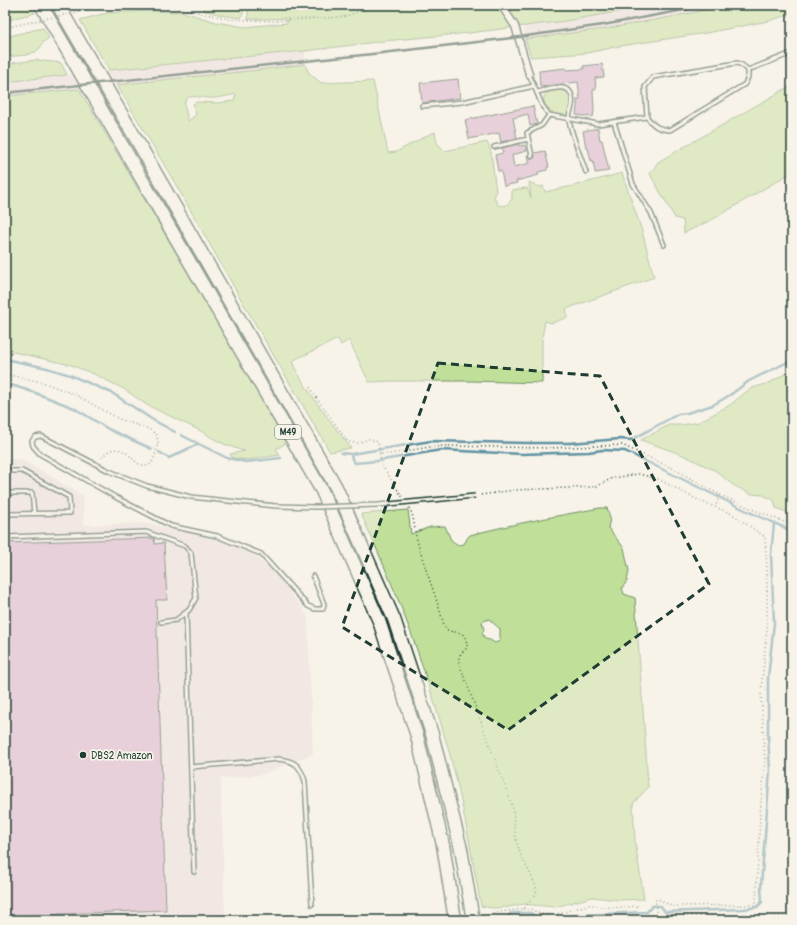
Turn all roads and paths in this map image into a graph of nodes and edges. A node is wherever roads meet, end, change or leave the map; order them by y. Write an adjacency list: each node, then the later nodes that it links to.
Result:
1 (41, 5): 51 (highway, M49)
2 (58, 5): 52 (highway, M49)
3 (125, 5): 7 (path, bridge)
4 (154, 5): 5 (path)
5 (373, 5)
6 (501, 5): 10 (street)
7 (5, 28)
8 (792, 53): 9 (lane)
9 (748, 70): 15 (lane); 15 (lane)
10 (529, 74): 11 (lane)
11 (534, 86): 12 (lane); 13 (lane)
12 (537, 92): 14 (lane); 16 (lane)
13 (422, 106)
14 (549, 115): 16 (lane); 18 (lane)
15 (647, 117): 17 (lane)
16 (569, 119): 17 (lane); 21 (lane)
17 (614, 122): 22 (lane)
18 (528, 139): 19 (lane); 20 (lane)
19 (494, 147)
20 (532, 156)
21 (586, 172)
22 (664, 245)
23 (5, 374): 26 (path)
24 (310, 387): 25 (path)
25 (380, 454): 29 (path); 31 (path)
26 (98, 466): 30 (lane, bridge); 38 (lane)
27 (5, 471): 35 (lane)
28 (5, 493): 35 (lane)
29 (720, 495): 33 (path); 36 (path)
30 (475, 496): 33 (path)
31 (404, 500)
32 (408, 506): 47 (path)
33 (715, 507): 49 (path)
34 (5, 514): 35 (lane)
35 (34, 514)
36 (792, 525)
37 (5, 537): 39 (lane)
38 (313, 576)
39 (186, 613): 40 (lane); 41 (lane)
40 (161, 622)
41 (191, 767): 42 (lane); 44 (lane)
42 (194, 872)
43 (792, 897): 46 (path)
44 (312, 904)
45 (638, 906): 47 (path)
46 (792, 907)
47 (523, 909): 48 (path)
48 (493, 913)
49 (656, 917): 50 (path); 53 (path)
50 (792, 917)
51 (455, 920)
52 (473, 920)
53 (579, 920)

